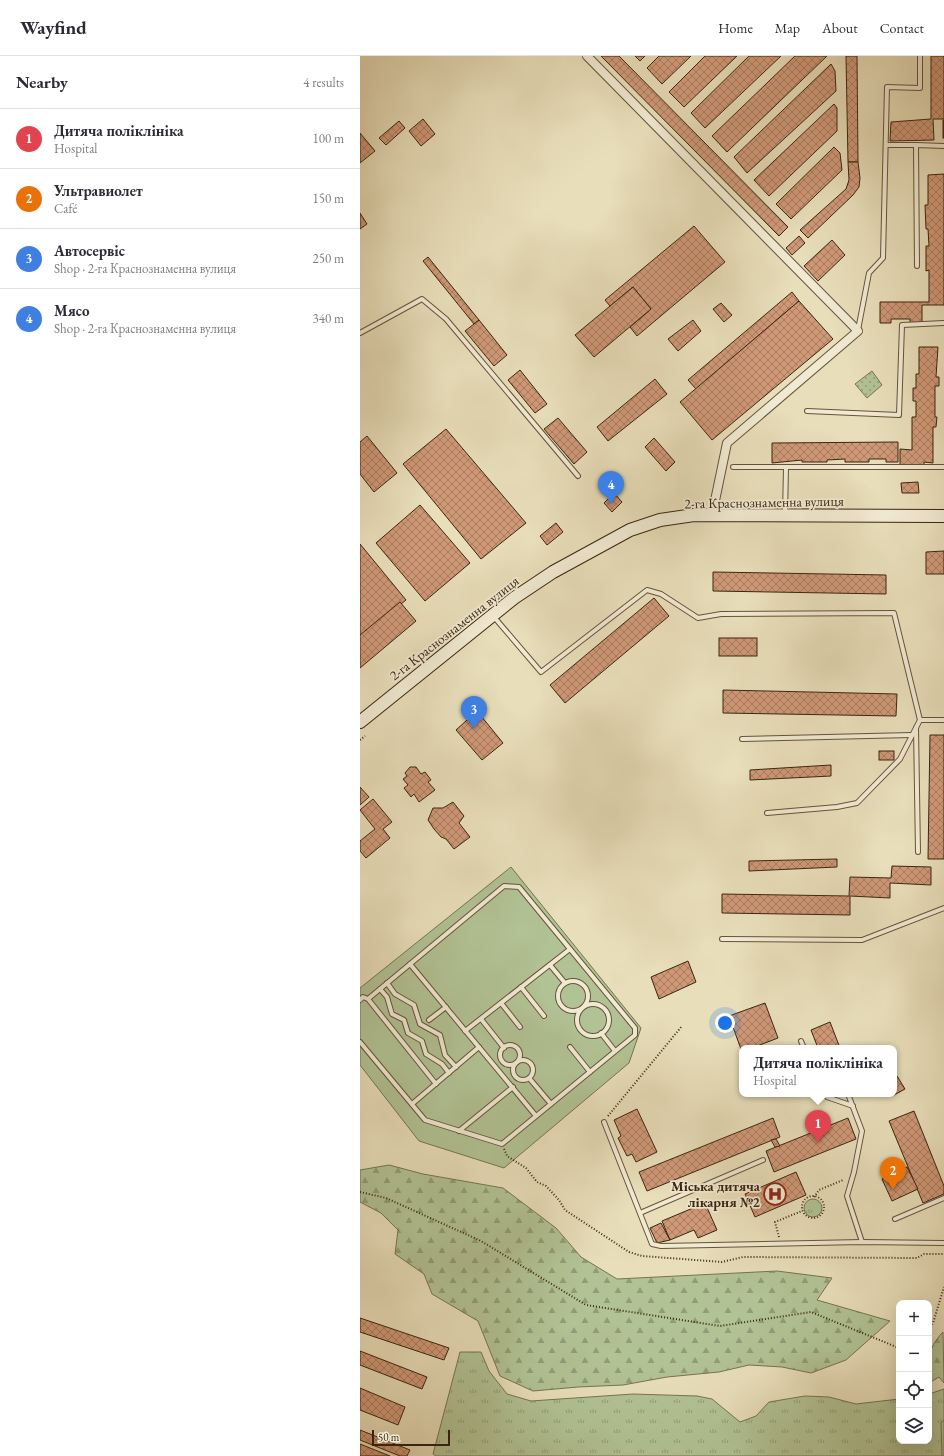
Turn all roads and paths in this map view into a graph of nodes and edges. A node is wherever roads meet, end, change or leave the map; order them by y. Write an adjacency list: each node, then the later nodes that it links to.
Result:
1 (587, 56): 8 (street)
2 (920, 56): 3 (lane)
3 (886, 145): 4 (lane); 8 (lane)
4 (916, 145): 5 (lane); 6 (lane)
5 (944, 146)
6 (917, 266)
7 (944, 323): 10 (lane)
8 (858, 331): 15 (street)
9 (360, 333): 14 (lane)
10 (807, 411)
11 (733, 467): 12 (lane)
12 (786, 467): 13 (lane); 16 (lane)
13 (944, 467)
14 (578, 476)
15 (712, 515): 16 (street, 2-га Краснознаменна вулиця); 18 (street, 2-га Краснознаменна вулиця)
16 (785, 516): 17 (street, 2-га Краснознаменна вулиця)
17 (944, 516)
18 (493, 616): 19 (lane); 21 (street, 2-га Краснознаменна вулиця)
19 (920, 720): 20 (lane); 22 (lane)
20 (944, 720)
21 (360, 722)
22 (916, 726): 23 (lane); 28 (lane)
23 (912, 735): 25 (lane); 27 (lane)
24 (365, 736): 26 (path)
25 (742, 739)
26 (360, 740)
27 (767, 813)
28 (918, 852)
29 (944, 908): 30 (lane)
30 (722, 939)
31 (570, 949): 32 (lane); 33 (lane); 56 (lane)
32 (410, 964): 34 (lane); 41 (lane)
33 (550, 965): 35 (lane); 36 (lane)
34 (387, 983): 37 (lane); 58 (lane)
35 (565, 983): 42 (lane); 42 (lane)
36 (521, 988): 40 (lane); 43 (lane)
37 (380, 989): 38 (lane); 60 (lane)
38 (368, 999): 39 (lane); 62 (lane)
39 (360, 1000)
40 (501, 1003): 44 (lane); 47 (lane)
41 (446, 1007): 45 (lane); 48 (lane)
42 (582, 1009): 49 (lane); 49 (lane)
43 (544, 1016)
44 (481, 1019): 48 (lane); 55 (lane)
45 (429, 1020)
46 (682, 1026): 70 (path)
47 (520, 1027)
48 (466, 1031): 53 (lane)
49 (601, 1033): 56 (lane)
50 (801, 1041): 52 (lane)
51 (360, 1042): 66 (lane)
52 (803, 1045)
53 (479, 1047): 58 (lane); 63 (lane)
54 (570, 1047): 59 (lane)
55 (504, 1048): 57 (lane); 57 (lane)
56 (615, 1051): 59 (lane)
57 (516, 1063): 61 (lane); 61 (lane)
58 (456, 1067): 60 (lane)
59 (590, 1072): 67 (lane)
60 (449, 1073): 62 (lane)
61 (529, 1078): 67 (lane)
62 (436, 1084): 66 (lane)
63 (513, 1087): 69 (lane); 71 (lane)
64 (827, 1097): 68 (lane)
65 (849, 1097): 68 (lane)
66 (412, 1104): 71 (lane)
67 (551, 1104): 69 (lane)
68 (853, 1106): 80 (lane)
69 (536, 1116): 71 (lane)
70 (604, 1122): 78 (lane)
71 (459, 1131)
72 (763, 1160): 78 (lane)
73 (843, 1180): 75 (path)
74 (360, 1192): 85 (path)
75 (814, 1197): 77 (path); 77 (path)
76 (944, 1198): 79 (lane)
77 (802, 1212): 82 (path)
78 (640, 1213): 82 (lane)
79 (895, 1219)
80 (862, 1242): 81 (lane); 82 (lane)
81 (944, 1243)
82 (780, 1244)
83 (944, 1287): 84 (path)
84 (932, 1324)
85 (896, 1347)

